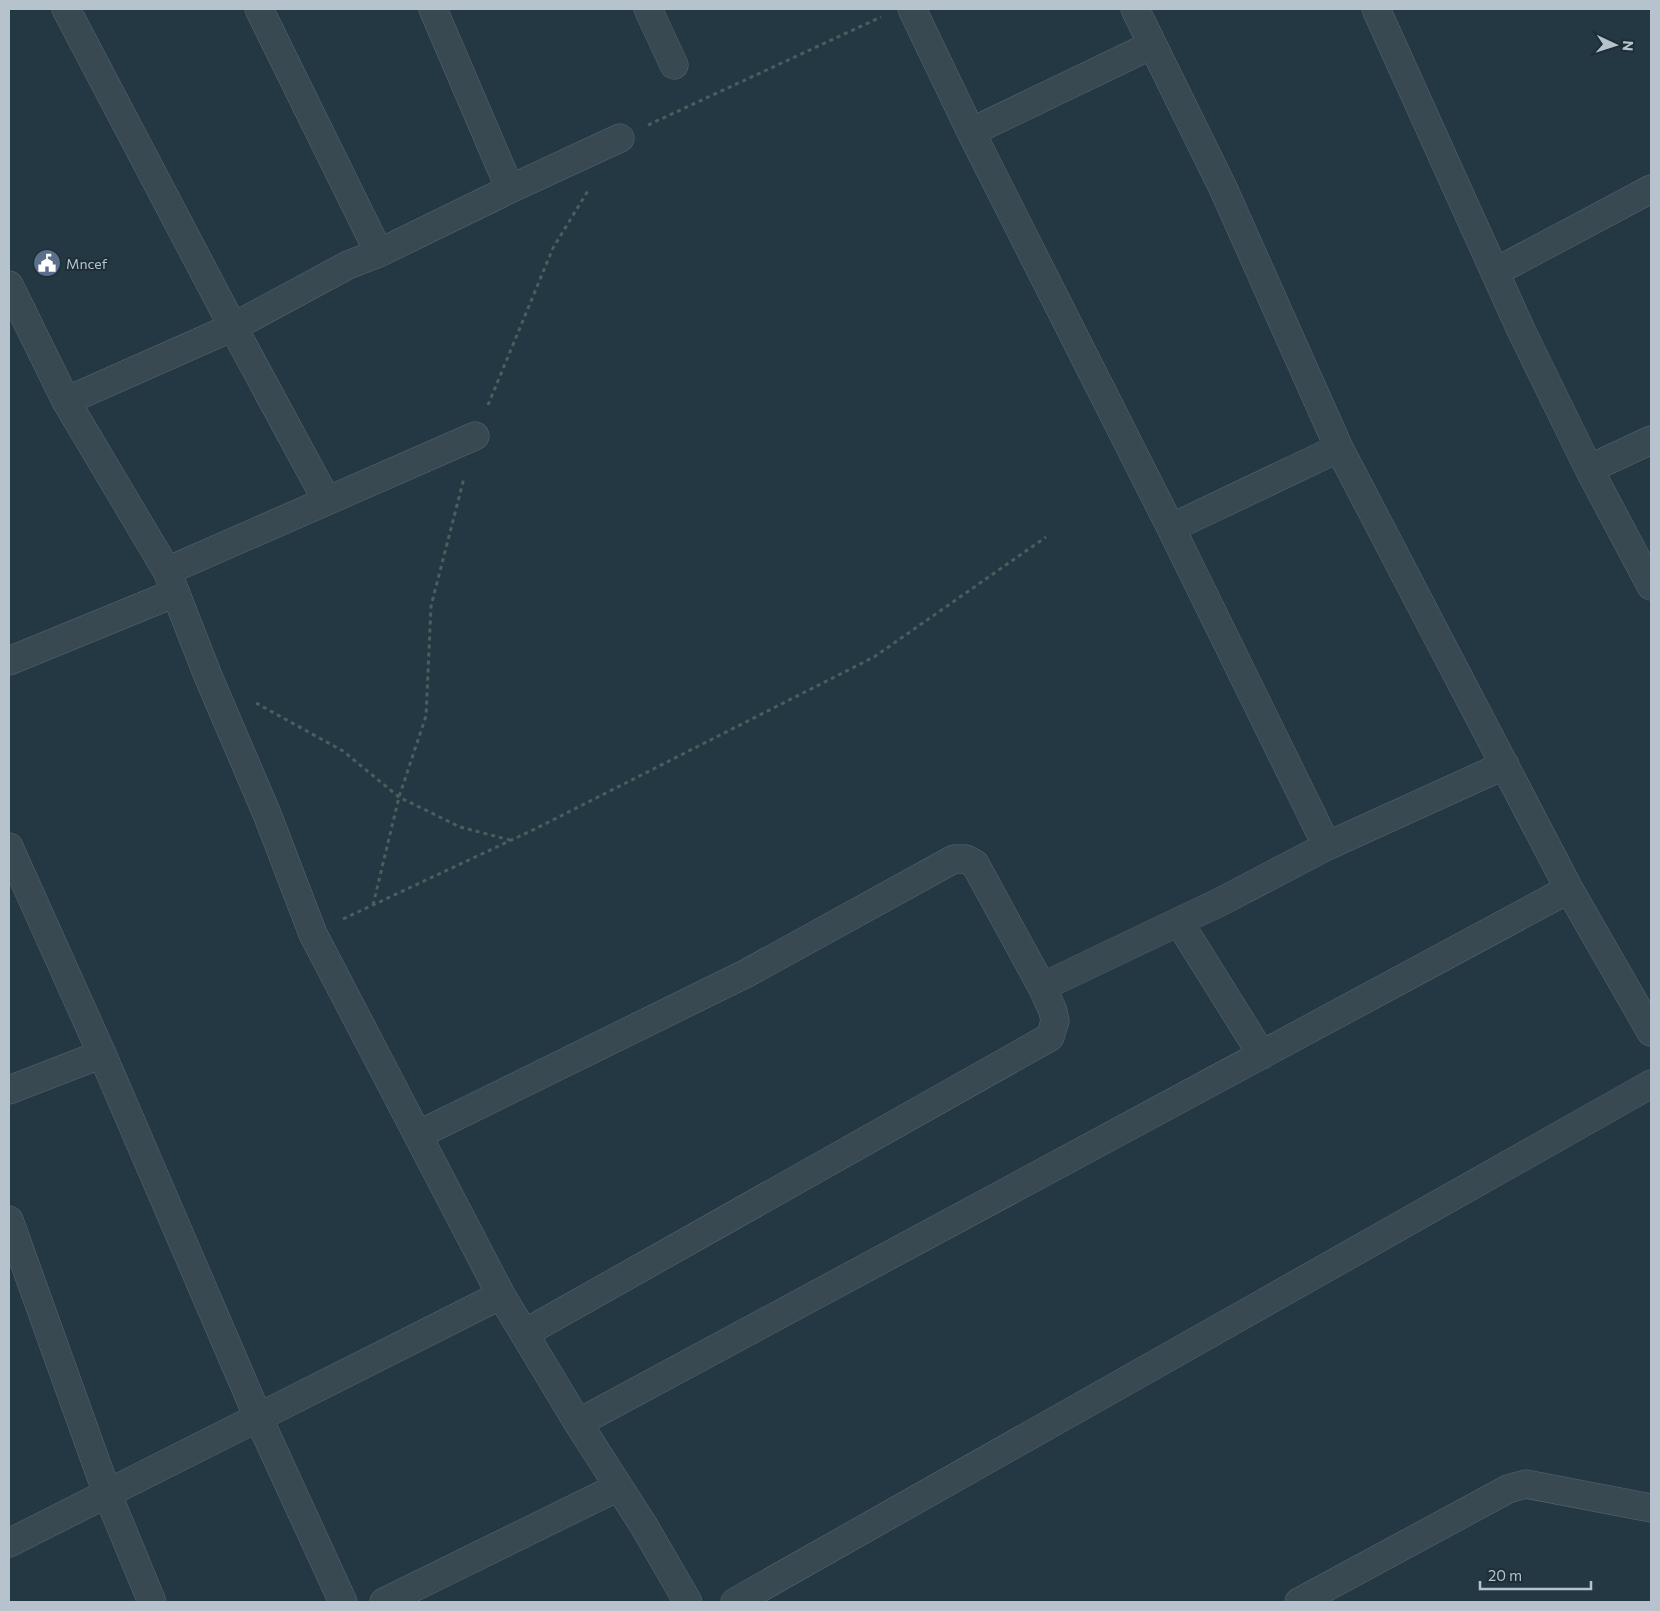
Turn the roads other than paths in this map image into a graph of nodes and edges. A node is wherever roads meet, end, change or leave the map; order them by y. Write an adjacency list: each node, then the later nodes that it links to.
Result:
1 (66, 9): 17 (street)
2 (259, 9): 14 (street)
3 (433, 9): 12 (street)
4 (648, 9): 9 (street)
5 (912, 9): 10 (street)
6 (1135, 9): 8 (street)
7 (1376, 9): 15 (street)
8 (1152, 45): 10 (street); 21 (street)
9 (674, 65)
10 (971, 132): 24 (street)
11 (620, 138): 12 (street)
12 (510, 189): 14 (street)
13 (1651, 189): 15 (street)
14 (379, 253): 17 (street)
15 (1495, 272): 22 (street)
16 (9, 285): 18 (street)
17 (233, 327): 18 (street); 23 (street)
18 (66, 401): 25 (street)
19 (475, 436): 23 (street)
20 (1651, 440): 22 (street)
21 (1339, 448): 24 (street); 28 (street)
22 (1589, 469): 26 (street)
23 (327, 501): 25 (street)
24 (1171, 528): 29 (street)
25 (171, 582): 27 (street); 39 (street)
26 (1651, 586)
27 (9, 661)
28 (1505, 765): 29 (street); 31 (street)
29 (1327, 846): 32 (street)
30 (9, 847): 35 (street)
31 (1569, 889): 34 (street); 36 (street)
32 (1179, 922): 33 (street); 36 (street)
33 (1042, 987): 39 (street); 42 (street)
34 (1651, 1032)
35 (102, 1054): 38 (street); 43 (street)
36 (1262, 1055): 44 (street)
37 (1651, 1084): 53 (street)
38 (9, 1090)
39 (418, 1135): 41 (street)
40 (9, 1220): 46 (street)
41 (502, 1295): 42 (street); 43 (street)
42 (525, 1333): 44 (street)
43 (258, 1417): 46 (street); 50 (street)
44 (578, 1423): 45 (street)
45 (618, 1487): 51 (street); 52 (street)
46 (107, 1493): 48 (street); 49 (street)
47 (1651, 1508): 54 (street)
48 (9, 1543)
49 (152, 1602)
50 (343, 1602)
51 (384, 1602)
52 (688, 1602)
53 (735, 1602)
54 (1299, 1602)

